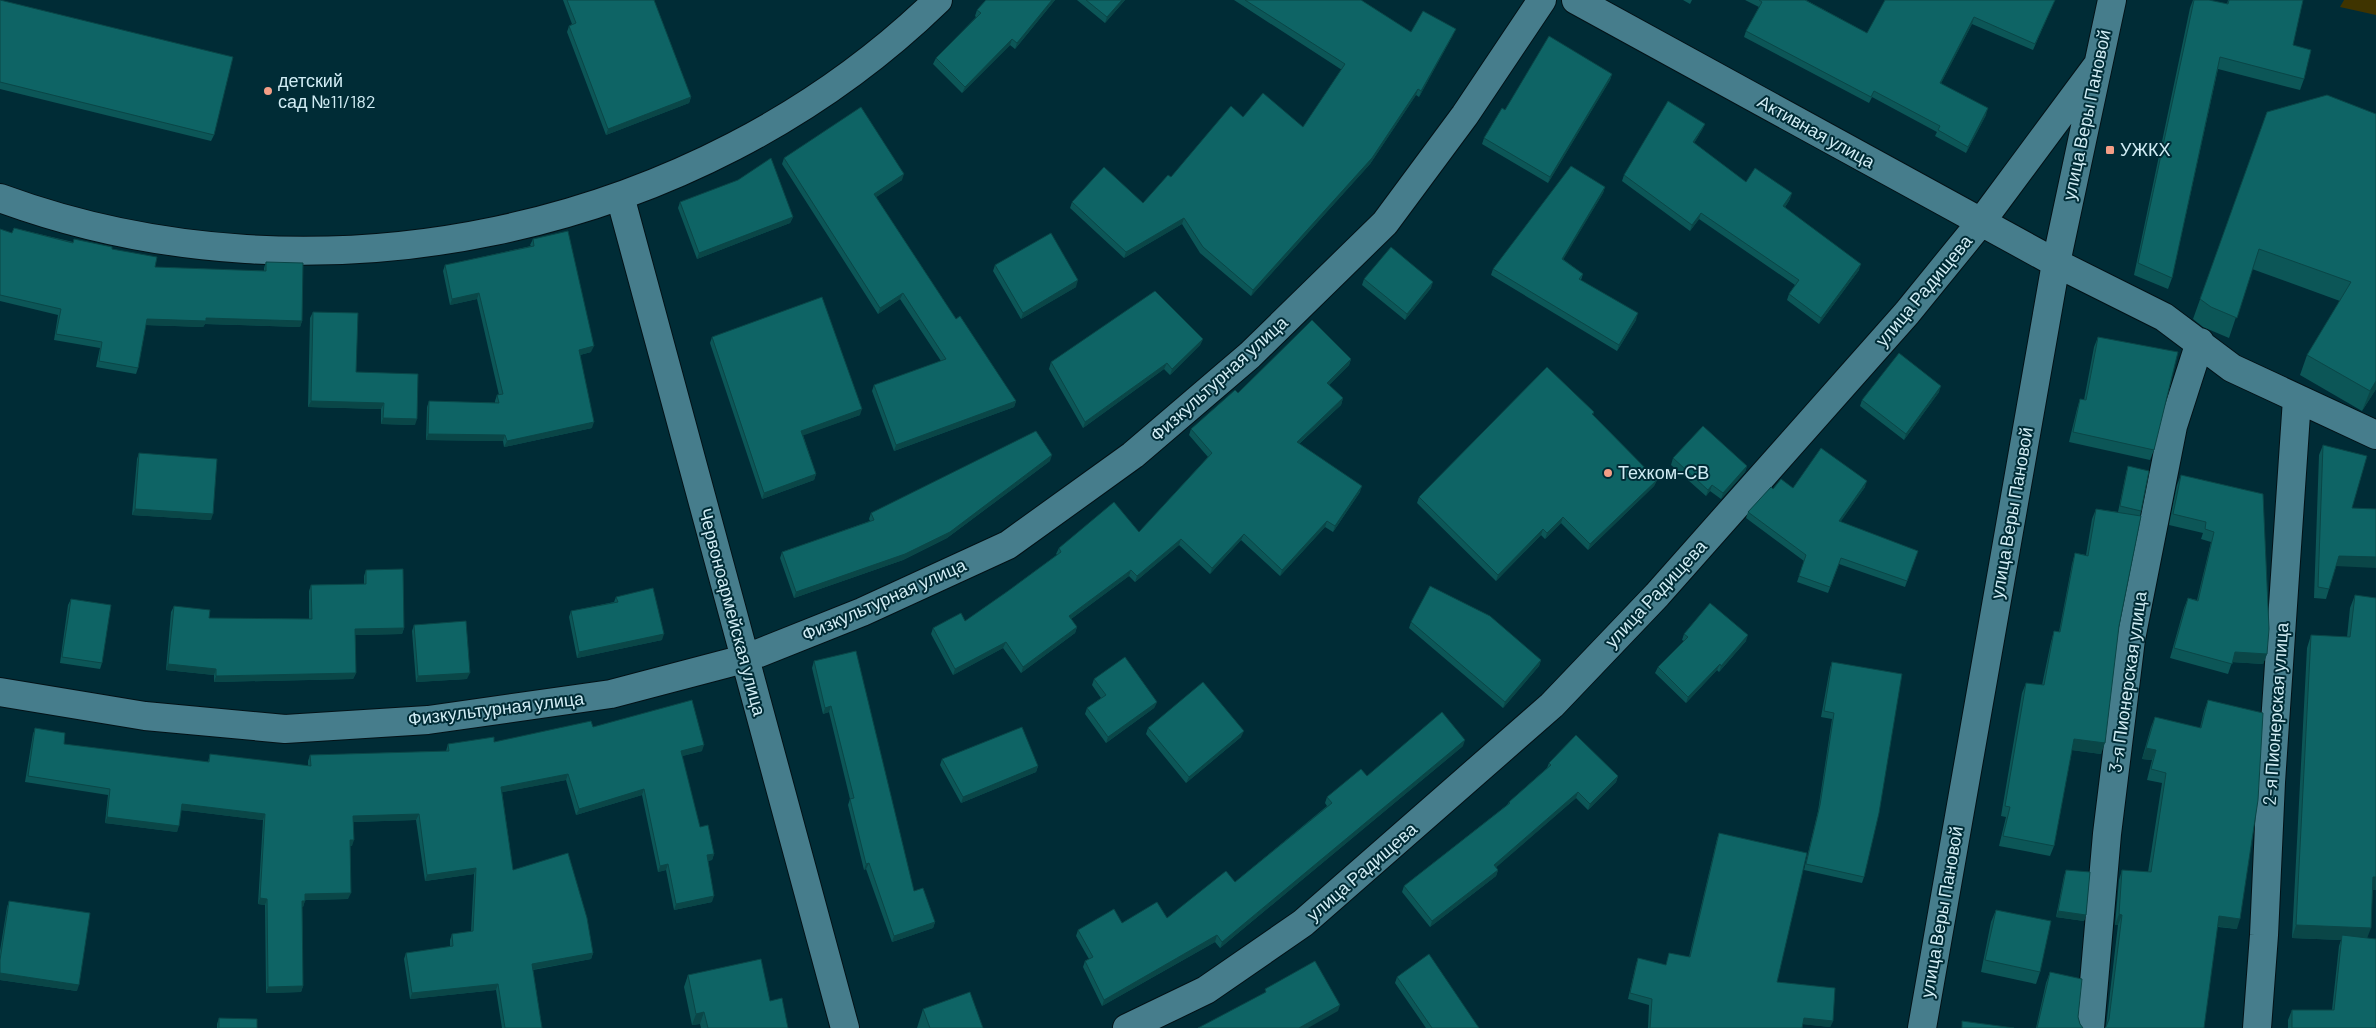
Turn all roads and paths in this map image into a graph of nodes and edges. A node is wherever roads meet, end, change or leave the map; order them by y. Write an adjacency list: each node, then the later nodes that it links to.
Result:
1 (938, 0): 6 (street)
2 (1542, 0): 13 (street, Физкультурная улица)
3 (1576, 0): 8 (street, Активная улица)
4 (2112, 0): 5 (street, улица Веры Пановой)
5 (2096, 67): 8 (street, улица Радищева); 9 (street, улица Веры Пановой)
6 (620, 196): 7 (street); 13 (street, Червоноармейская улица)
7 (0, 198)
8 (1981, 222): 9 (street, Активная улица); 16 (street, улица Радищева)
9 (2056, 263): 10 (street, Активная улица); 17 (street, улица Веры Пановой)
10 (2200, 342): 11 (street, Активная улица); 18 (street, 3-я Пионерская улица)
11 (2297, 399): 12 (street, Активная улица); 19 (street, 2-я Пионерская улица)
12 (2376, 435)
13 (744, 658): 14 (street, Физкультурная улица); 15 (street, Червоноармейская улица)
14 (0, 692)
15 (845, 1028)
16 (1127, 1028)
17 (1922, 1028)
18 (2090, 1028)
19 (2257, 1028)

